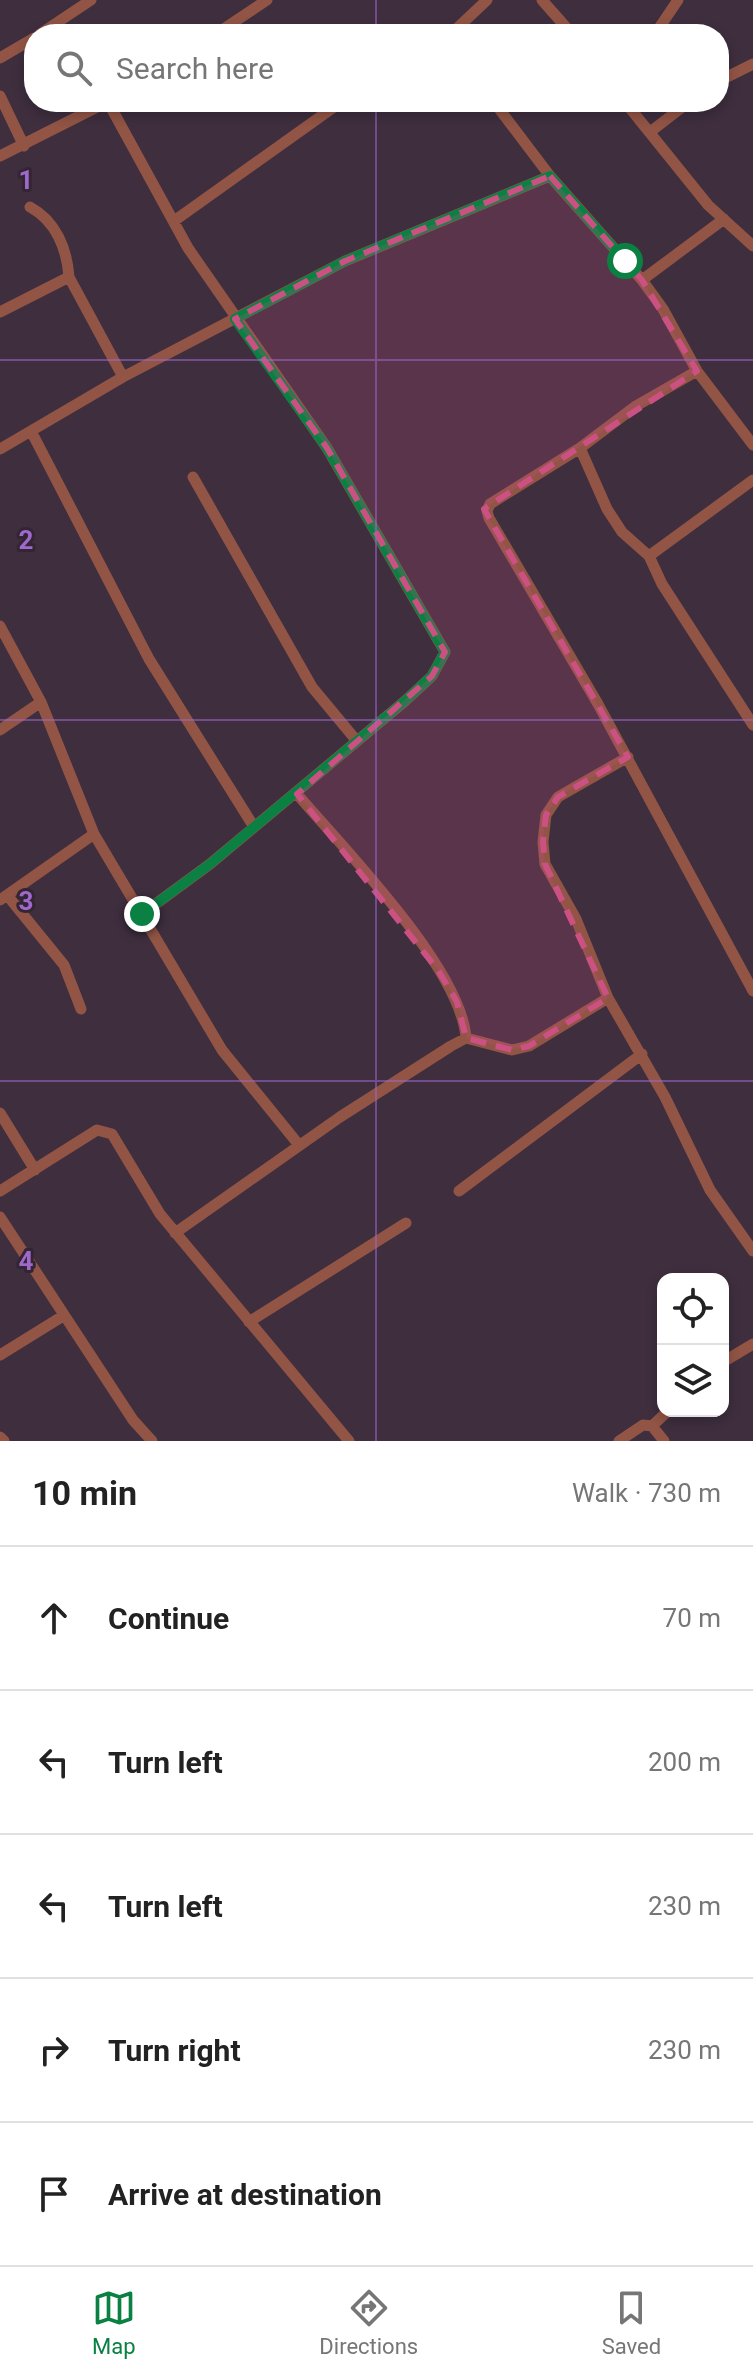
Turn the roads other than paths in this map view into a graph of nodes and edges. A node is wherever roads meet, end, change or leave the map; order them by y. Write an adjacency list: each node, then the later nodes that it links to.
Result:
1 (91, 0): 6 (street)
2 (267, 0): 7 (street)
3 (487, 0): 8 (street)
4 (542, 0): 9 (street)
5 (678, 0): 10 (street)
6 (57, 24)
7 (231, 24)
8 (462, 24)
9 (563, 24)
10 (662, 24)
11 (24, 44): 12 (street)
12 (0, 58)
13 (753, 64): 14 (street)
14 (729, 76)
15 (0, 96): 23 (street)
16 (89, 112): 23 (street)
17 (114, 112): 28 (street)
18 (327, 112): 28 (street)
19 (502, 112): 25 (street)
20 (633, 112): 22 (street)
21 (676, 112): 22 (street)
22 (650, 132): 27 (street)
23 (24, 146): 24 (street)
24 (0, 156)
25 (550, 176): 31 (street); 33 (street)
26 (30, 207): 30 (street)
27 (724, 219): 29 (street); 31 (street)
28 (174, 221): 33 (street)
29 (753, 246)
30 (69, 277): 32 (street); 35 (street)
31 (642, 280): 34 (street)
32 (0, 312)
33 (235, 319): 35 (street); 47 (street)
34 (697, 371): 37 (street); 38 (street)
35 (123, 377): 36 (street)
36 (31, 431): 39 (street); 50 (street)
37 (753, 445)
38 (580, 448): 42 (street); 48 (street)
39 (0, 449)
40 (193, 477): 47 (street)
41 (753, 480): 42 (street)
42 (649, 556): 45 (street)
43 (0, 626): 44 (street)
44 (41, 702): 46 (street); 51 (street)
45 (753, 725)
46 (0, 730)
47 (356, 740): 49 (street)
48 (628, 757): 54 (street); 55 (street)
49 (297, 794): 50 (street); 57 (street)
50 (254, 827): 53 (street)
51 (94, 834): 52 (street); 53 (street)
52 (4, 897): 56 (street)
53 (142, 914): 60 (street)
54 (753, 991)
55 (608, 998): 57 (street); 58 (street)
56 (81, 1009)
57 (466, 1038): 60 (street)
58 (642, 1054): 63 (street); 67 (street)
59 (0, 1113): 61 (street)
60 (299, 1145): 66 (street)
61 (35, 1170): 62 (street); 66 (street)
62 (0, 1191)
63 (459, 1191)
64 (0, 1217): 68 (street)
65 (406, 1223): 69 (street)
66 (175, 1233): 69 (street)
67 (753, 1251)
68 (63, 1316): 71 (street); 75 (street)
69 (249, 1322): 76 (street)
70 (753, 1344): 72 (street)
71 (0, 1355)
72 (729, 1358)
73 (662, 1417): 74 (street)
74 (652, 1426): 77 (street); 78 (street)
75 (152, 1441)
76 (349, 1441)
77 (619, 1441)
78 (664, 1441)

